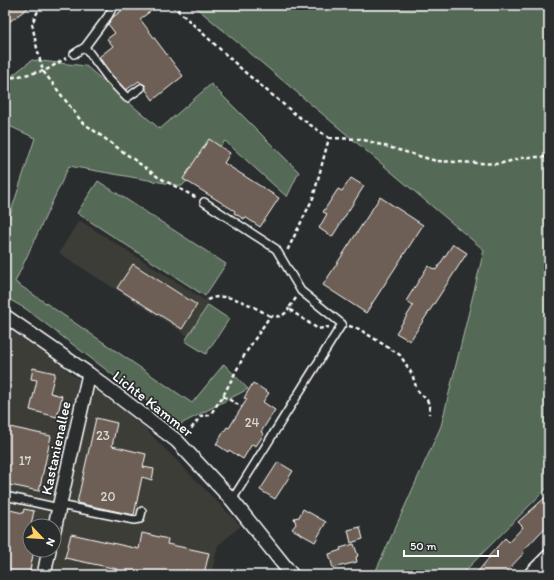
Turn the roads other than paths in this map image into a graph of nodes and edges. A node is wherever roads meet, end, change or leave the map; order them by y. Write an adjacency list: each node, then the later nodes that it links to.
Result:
1 (114, 5): 2 (lane)
2 (86, 47): 3 (lane); 4 (lane)
3 (74, 54)
4 (141, 88)
5 (204, 202): 9 (lane)
6 (5, 316): 7 (street, Lichte Kammer)
7 (89, 374): 9 (street, Lichte Kammer); 10 (street, Kastanienallee)
8 (5, 496): 10 (lane)
9 (232, 500): 16 (street, Lichte Kammer)
10 (59, 506): 11 (lane); 12 (street, Kastanienallee)
11 (142, 511)
12 (56, 518)
13 (549, 556): 17 (street)
14 (48, 558): 15 (street)
15 (44, 575)
16 (292, 575)
17 (530, 575)

